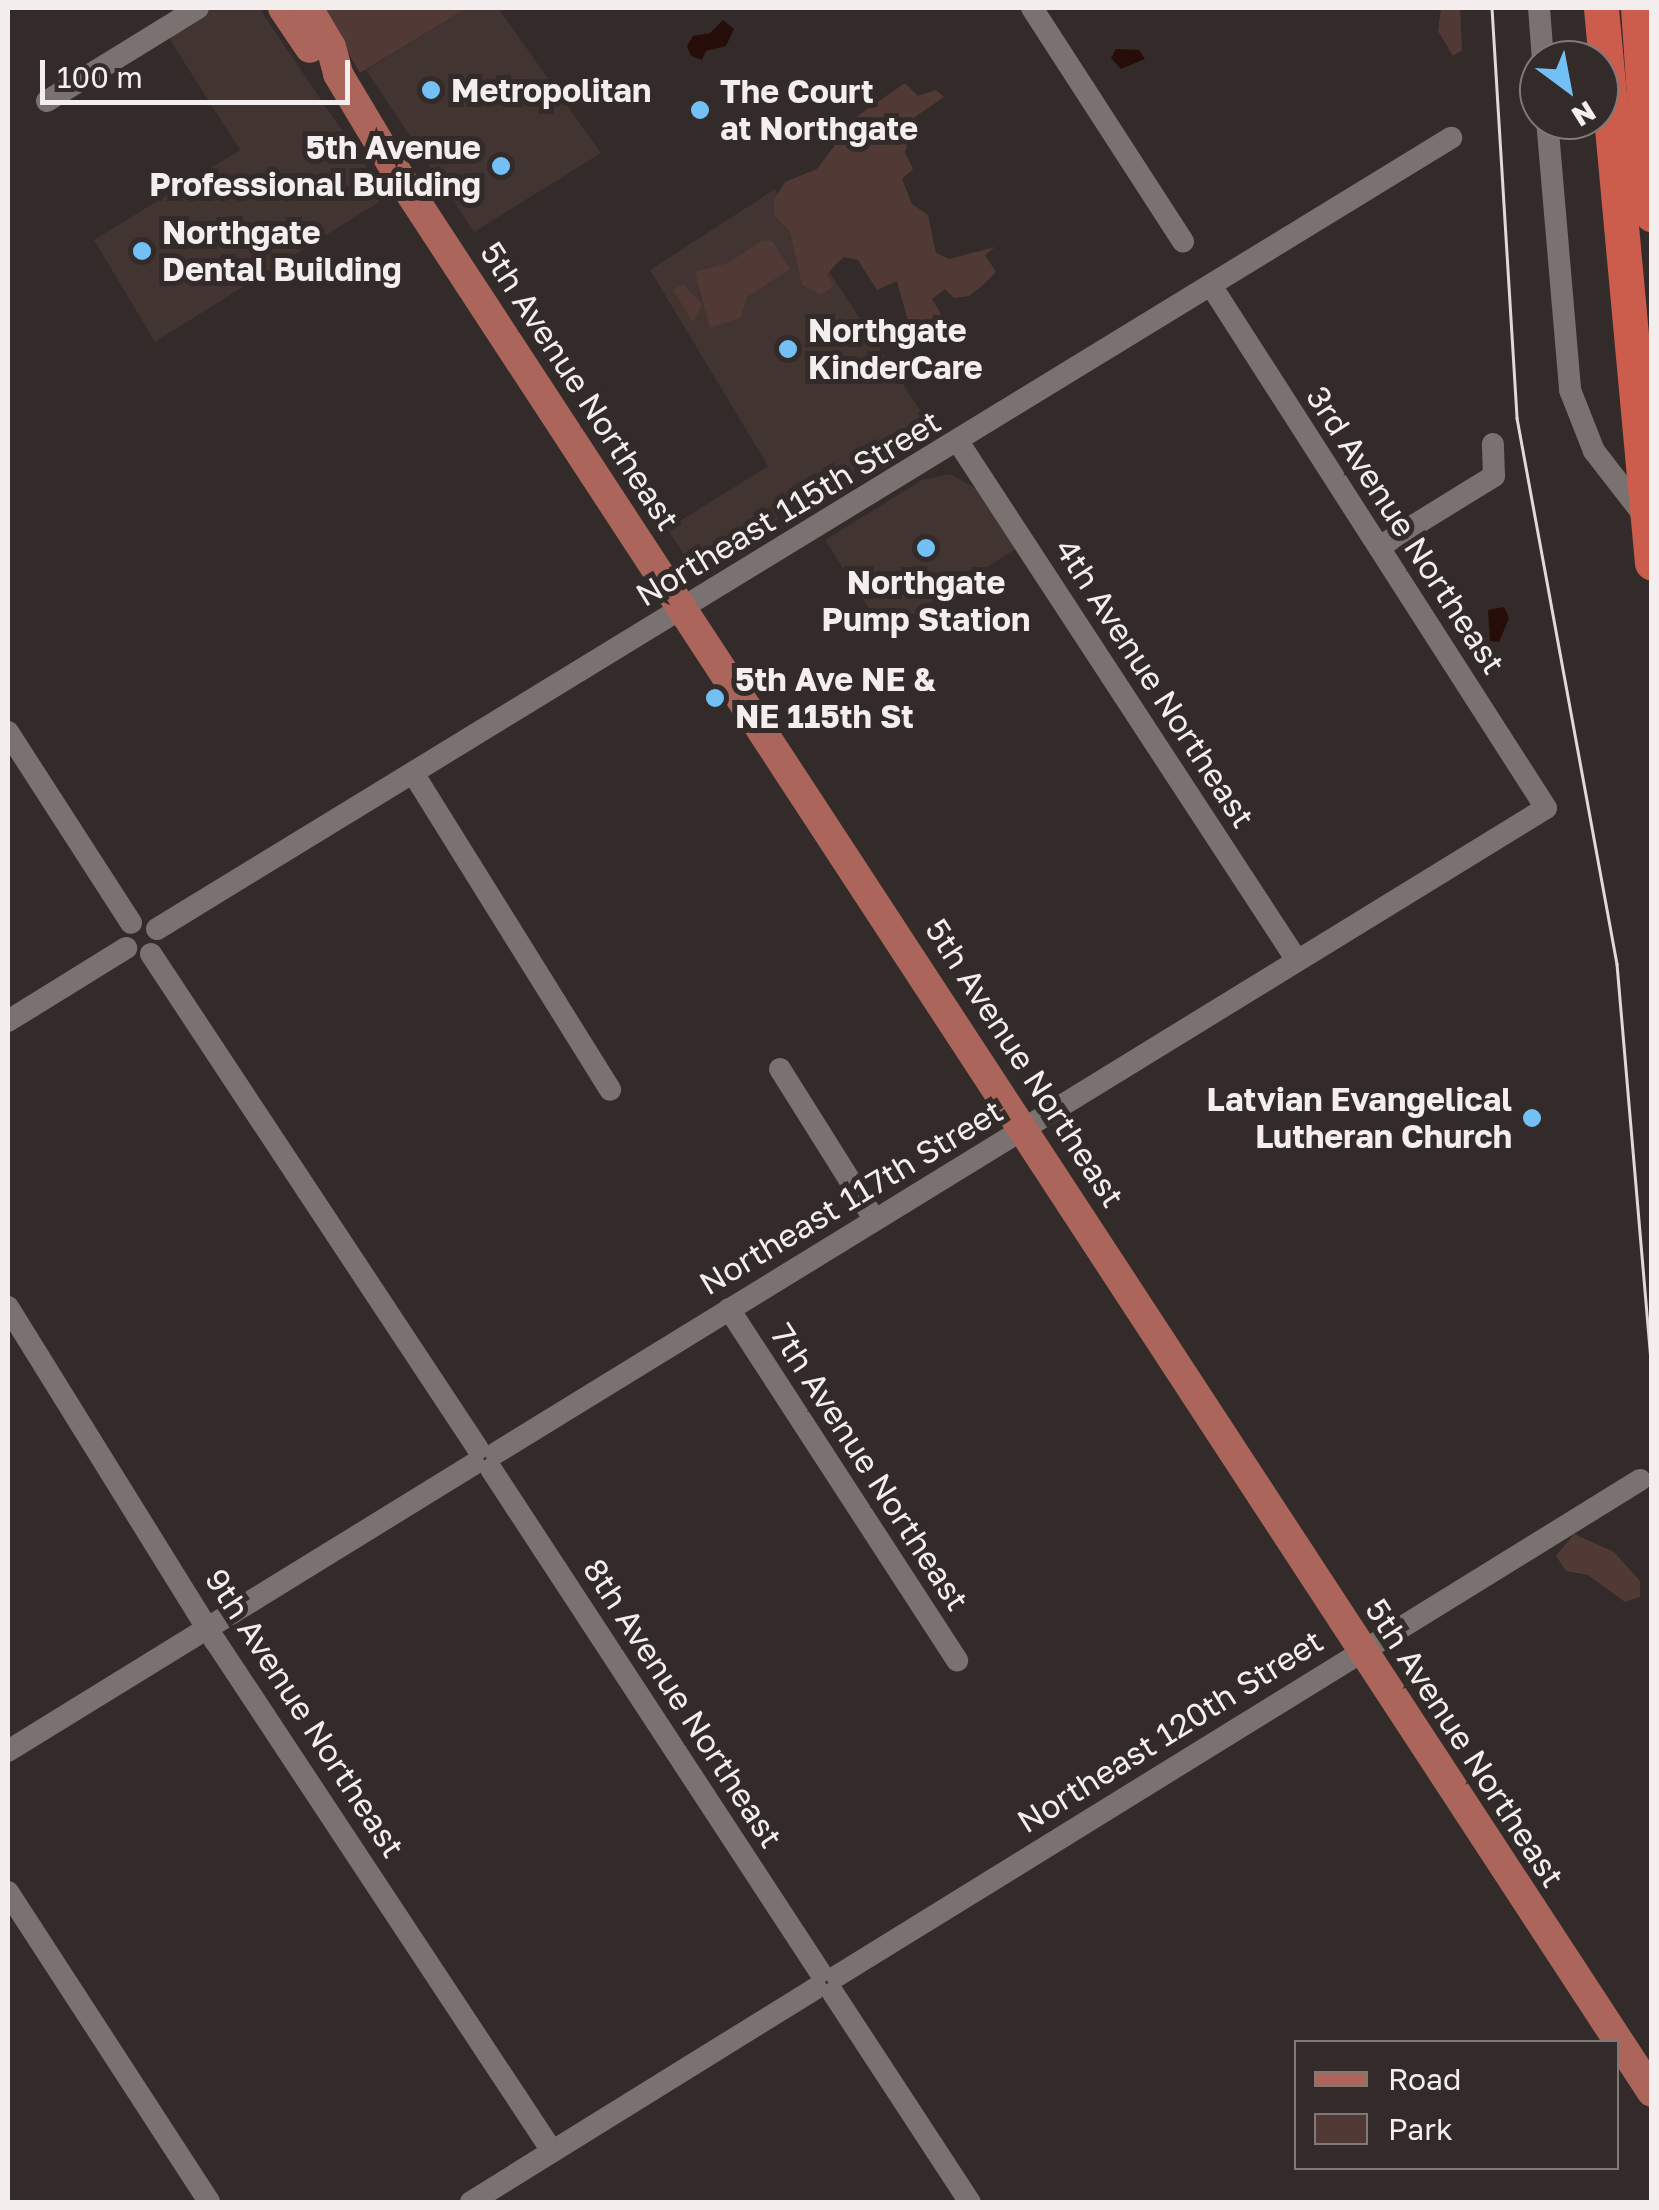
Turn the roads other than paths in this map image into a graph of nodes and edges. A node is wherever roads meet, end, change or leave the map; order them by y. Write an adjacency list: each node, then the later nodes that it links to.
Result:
1 (198, 8): 10 (street)
2 (284, 8): 9 (main road, 5th Avenue Northeast)
3 (308, 8): 9 (main road, 5th Avenue Northeast)
4 (1032, 8): 14 (street)
5 (1539, 8): 8 (street)
6 (1600, 8): 20 (highway)
7 (1638, 8): 13 (highway)
8 (1541, 40)
9 (338, 74): 21 (main road, 5th Avenue Northeast)
10 (47, 101)
11 (1451, 138): 15 (street, Northeast 115th Street)
12 (1548, 140): 18 (street)
13 (1652, 216)
14 (1183, 241)
15 (1212, 286): 16 (street, Northeast 115th Street); 19 (street, 3rd Avenue Northeast)
16 (958, 443): 21 (street, Northeast 115th Street); 29 (street, 4th Avenue Northeast)
17 (1494, 444): 19 (street)
18 (1652, 524)
19 (1379, 547): 24 (street, 3rd Avenue Northeast)
20 (1652, 563)
21 (686, 609): 23 (street, Northeast 115th Street); 33 (main road, 5th Avenue Northeast)
22 (8, 732): 25 (street)
23 (413, 773): 26 (street, Northeast 115th Street); 32 (street)
24 (1546, 808): 29 (street, Northeast 117th Street)
25 (131, 923): 26 (street); 27 (street)
26 (156, 929): 28 (street)
27 (126, 948): 28 (street); 30 (street)
28 (151, 954): 37 (street, 8th Avenue Northeast)
29 (1296, 959): 33 (street, Northeast 117th Street)
30 (8, 1021)
31 (780, 1069): 34 (street)
32 (610, 1090)
33 (1026, 1128): 34 (street, Northeast 117th Street); 40 (main road, 5th Avenue Northeast)
34 (874, 1219): 36 (street, Northeast 117th Street)
35 (8, 1307): 39 (street, 9th Avenue Northeast)
36 (729, 1309): 37 (street, Northeast 117th Street); 41 (street, 7th Avenue Northeast)
37 (485, 1459): 39 (street, Northeast 117th Street); 44 (street, 8th Avenue Northeast)
38 (1640, 1480): 40 (street, Northeast 120th Street)
39 (208, 1625): 42 (street, Northeast 117th Street); 48 (street, 9th Avenue Northeast)
40 (1363, 1649): 44 (street, Northeast 120th Street); 45 (main road, 5th Avenue Northeast)
41 (957, 1660)
42 (8, 1751)
43 (8, 1892): 49 (street)
44 (826, 1982): 48 (street, Northeast 120th Street); 51 (street, 8th Avenue Northeast)
45 (1618, 2040)
46 (1619, 2041): 47 (main road, 5th Avenue Northeast)
47 (1652, 2092)
48 (552, 2151): 50 (street, Northeast 120th Street)
49 (209, 2202)
50 (471, 2202)
51 (970, 2202)

